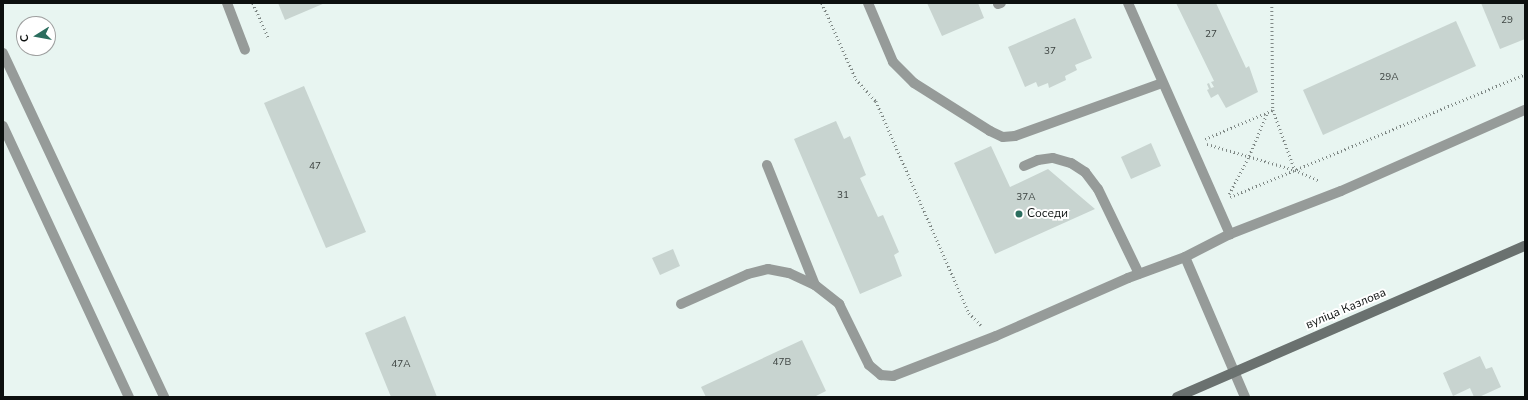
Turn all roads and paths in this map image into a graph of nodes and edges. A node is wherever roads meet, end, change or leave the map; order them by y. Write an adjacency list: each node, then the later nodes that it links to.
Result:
1 (227, 3): 8 (street)
2 (253, 3): 7 (path)
3 (822, 3): 27 (path)
4 (868, 3): 11 (street)
5 (1128, 3): 11 (street)
6 (1272, 3): 12 (path)
7 (269, 39)
8 (245, 50)
9 (3, 53): 30 (street)
10 (1525, 74): 19 (path)
11 (1162, 83): 21 (street)
12 (1273, 110): 14 (path); 19 (path)
13 (1525, 110): 20 (street)
14 (1266, 113): 16 (path); 16 (path)
15 (3, 126): 29 (street)
16 (1249, 156): 19 (path); 19 (path)
17 (767, 166): 25 (street)
18 (1024, 166): 24 (street)
19 (1295, 170): 20 (path)
20 (1341, 191): 21 (street)
21 (1230, 234): 23 (street)
22 (1525, 246): 28 (main road, вуліца Казлова)
23 (1185, 257): 24 (street); 28 (street)
24 (1139, 274): 27 (street)
25 (815, 285): 26 (street); 27 (street)
26 (681, 304)
27 (996, 336)
28 (1234, 372): 31 (main road, вуліца Казлова); 32 (street)
29 (129, 397)
30 (164, 397)
31 (1177, 397)
32 (1245, 397)

